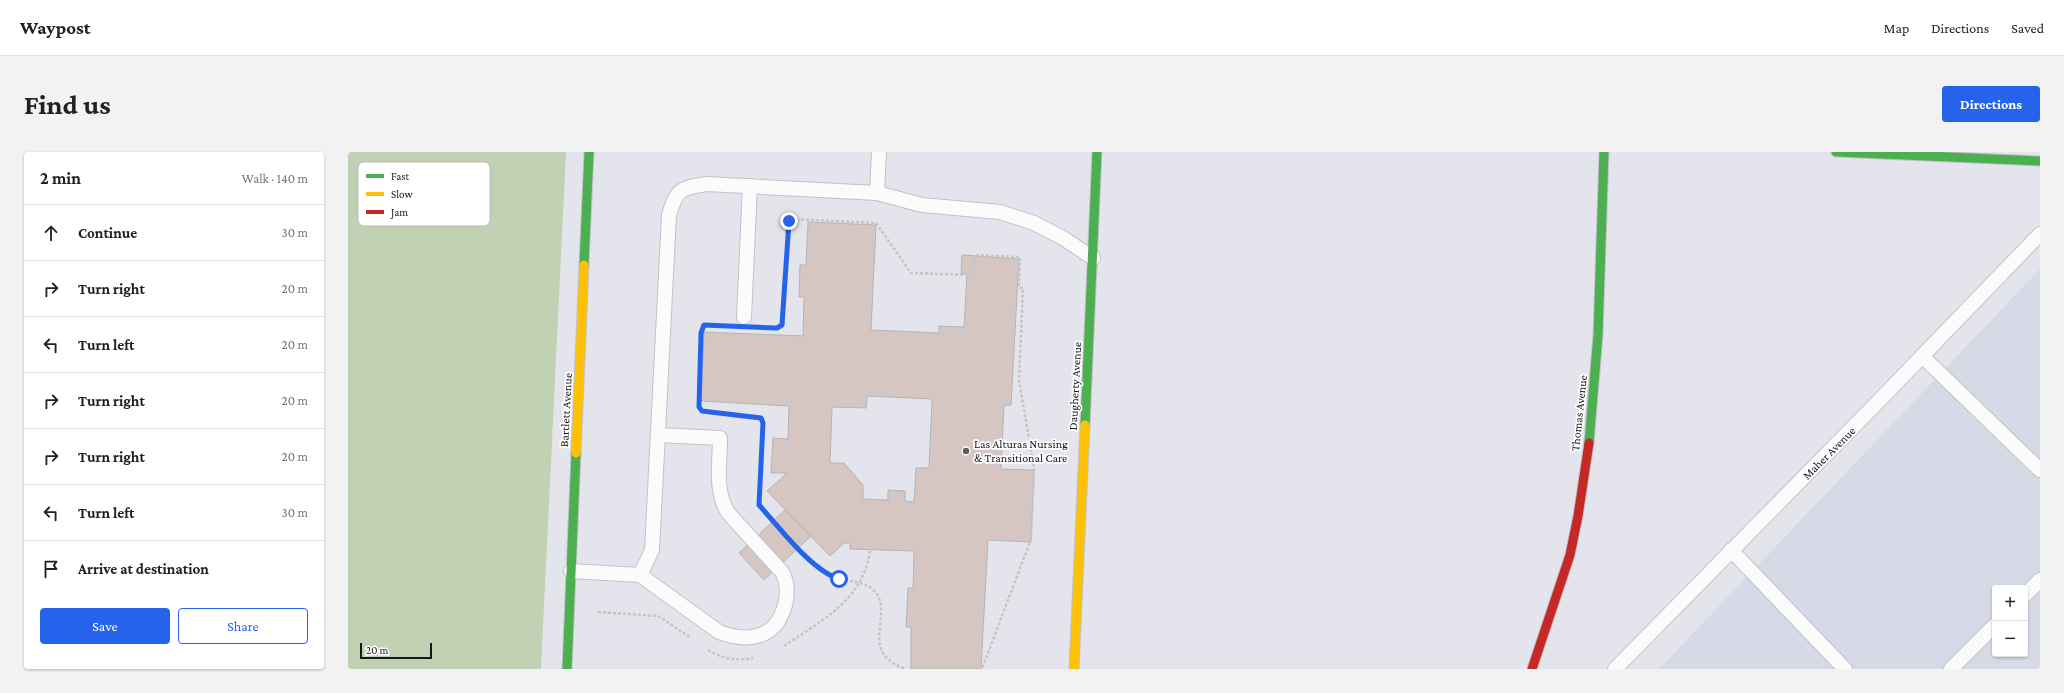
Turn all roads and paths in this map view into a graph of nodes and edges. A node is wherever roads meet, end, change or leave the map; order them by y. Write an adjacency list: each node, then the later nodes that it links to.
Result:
1 (589, 152): 17 (street, Bartlett Avenue)
2 (879, 152): 8 (lane)
3 (1098, 152): 10 (street, Daugherty Avenue)
4 (1604, 152): 26 (street, Thomas Avenue)
5 (1836, 152): 6 (street)
6 (2040, 161)
7 (750, 186): 8 (lane); 11 (lane); 14 (lane)
8 (877, 193): 10 (lane)
9 (2040, 234): 13 (lane, Maher Avenue)
10 (1093, 258): 25 (street, Daugherty Avenue)
11 (749, 322): 24 (path)
12 (730, 326): 23 (path)
13 (1922, 356): 15 (lane); 16 (lane, Maher Avenue)
14 (659, 435): 18 (lane); 18 (lane)
15 (2040, 470)
16 (1731, 550): 27 (lane, Maher Avenue); 28 (lane)
17 (571, 572): 18 (lane); 22 (street, Bartlett Avenue)
18 (640, 575)
19 (2040, 580): 20 (lane)
20 (2028, 592)
21 (1992, 628): 29 (lane)
22 (567, 669)
23 (906, 669)
24 (982, 669)
25 (1074, 669)
26 (1532, 669)
27 (1615, 669)
28 (1845, 669)
29 (1951, 669)

